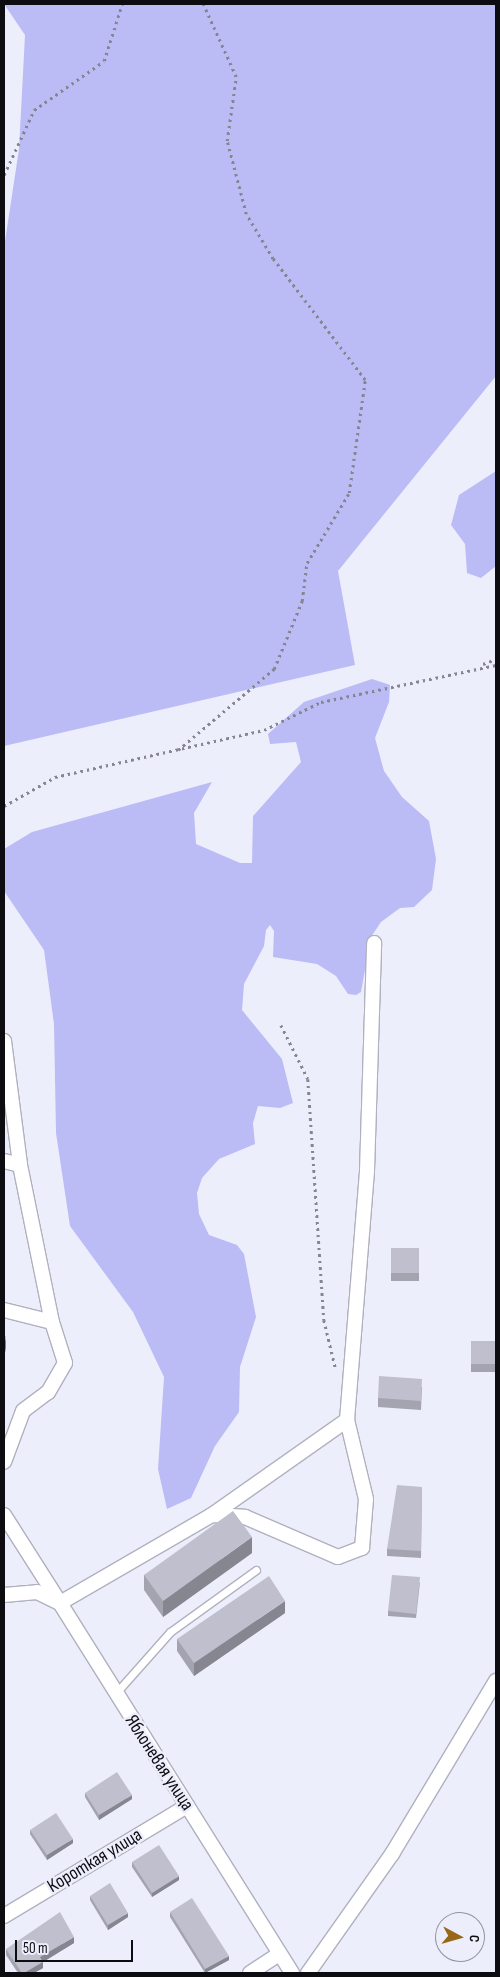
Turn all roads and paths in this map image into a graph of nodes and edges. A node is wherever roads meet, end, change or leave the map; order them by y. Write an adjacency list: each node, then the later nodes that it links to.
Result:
1 (122, 4): 3 (path)
2 (203, 4): 7 (path)
3 (4, 175)
4 (496, 659): 5 (path)
5 (482, 664): 6 (path); 7 (path)
6 (496, 665)
7 (178, 750): 8 (path)
8 (4, 806)
9 (374, 943): 17 (street)
10 (281, 1025): 16 (path)
11 (4, 1041): 13 (street)
12 (4, 1161): 13 (street)
13 (20, 1166): 15 (street)
14 (4, 1310): 15 (street)
15 (52, 1322): 18 (street)
16 (337, 1374)
17 (347, 1420): 20 (street); 20 (street)
18 (4, 1462)
19 (4, 1515): 23 (street, Яблоневая улица)
20 (212, 1515): 23 (street)
21 (256, 1570): 25 (lane)
22 (4, 1595): 23 (street)
23 (60, 1602): 25 (street, Яблоневая улица)
24 (496, 1681): 31 (street)
25 (115, 1694): 26 (street, Яблоневая улица)
26 (187, 1806): 27 (street, Короткая улица); 28 (street, Яблоневая улица)
27 (4, 1916)
28 (279, 1954): 29 (street); 30 (street, Яблоневая улица)
29 (250, 1973)
30 (292, 1973)
31 (308, 1973)

